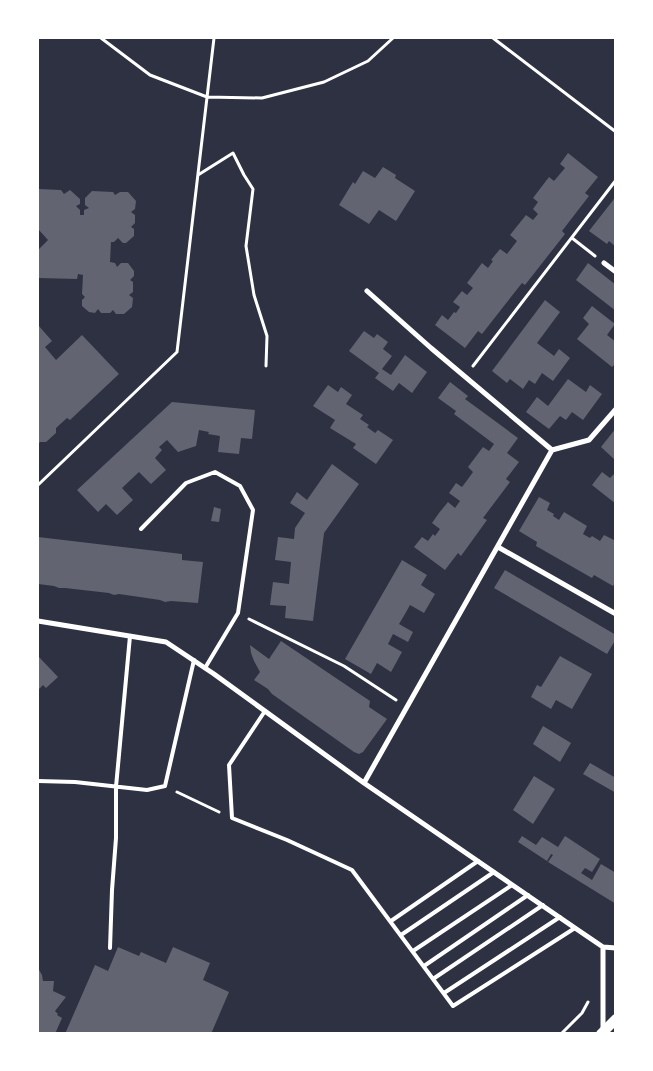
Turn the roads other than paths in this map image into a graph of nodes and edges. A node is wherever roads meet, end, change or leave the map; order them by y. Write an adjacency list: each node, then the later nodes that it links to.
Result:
1 (604, 263): 2 (street)
2 (616, 272)
3 (367, 291): 5 (street)
4 (616, 409): 5 (street)
5 (552, 450): 7 (street)
6 (141, 529): 12 (lane)
7 (498, 546): 8 (street); 15 (street)
8 (616, 614)
9 (38, 621): 10 (street)
10 (130, 636): 11 (street); 16 (lane)
11 (194, 660): 12 (street); 16 (lane)
12 (205, 668): 13 (street)
13 (265, 711): 15 (street); 23 (lane)
14 (38, 781): 16 (lane)
15 (364, 783): 17 (street)
16 (116, 787): 27 (lane)
17 (478, 861): 18 (street); 23 (lane)
18 (494, 872): 19 (street); 25 (lane)
19 (512, 885): 20 (street); 29 (lane)
20 (528, 895): 21 (street); 30 (lane)
21 (543, 905): 22 (street); 31 (lane)
22 (560, 917): 24 (street); 32 (lane)
23 (390, 921): 25 (lane)
24 (575, 928): 26 (street); 32 (lane)
25 (401, 935): 29 (lane)
26 (604, 946): 28 (street); 34 (street)
27 (110, 948)
28 (616, 948)
29 (413, 951): 30 (lane)
30 (424, 966): 31 (lane)
31 (433, 979): 32 (lane)
32 (444, 993)
33 (616, 1019): 34 (main road)
34 (602, 1032)

